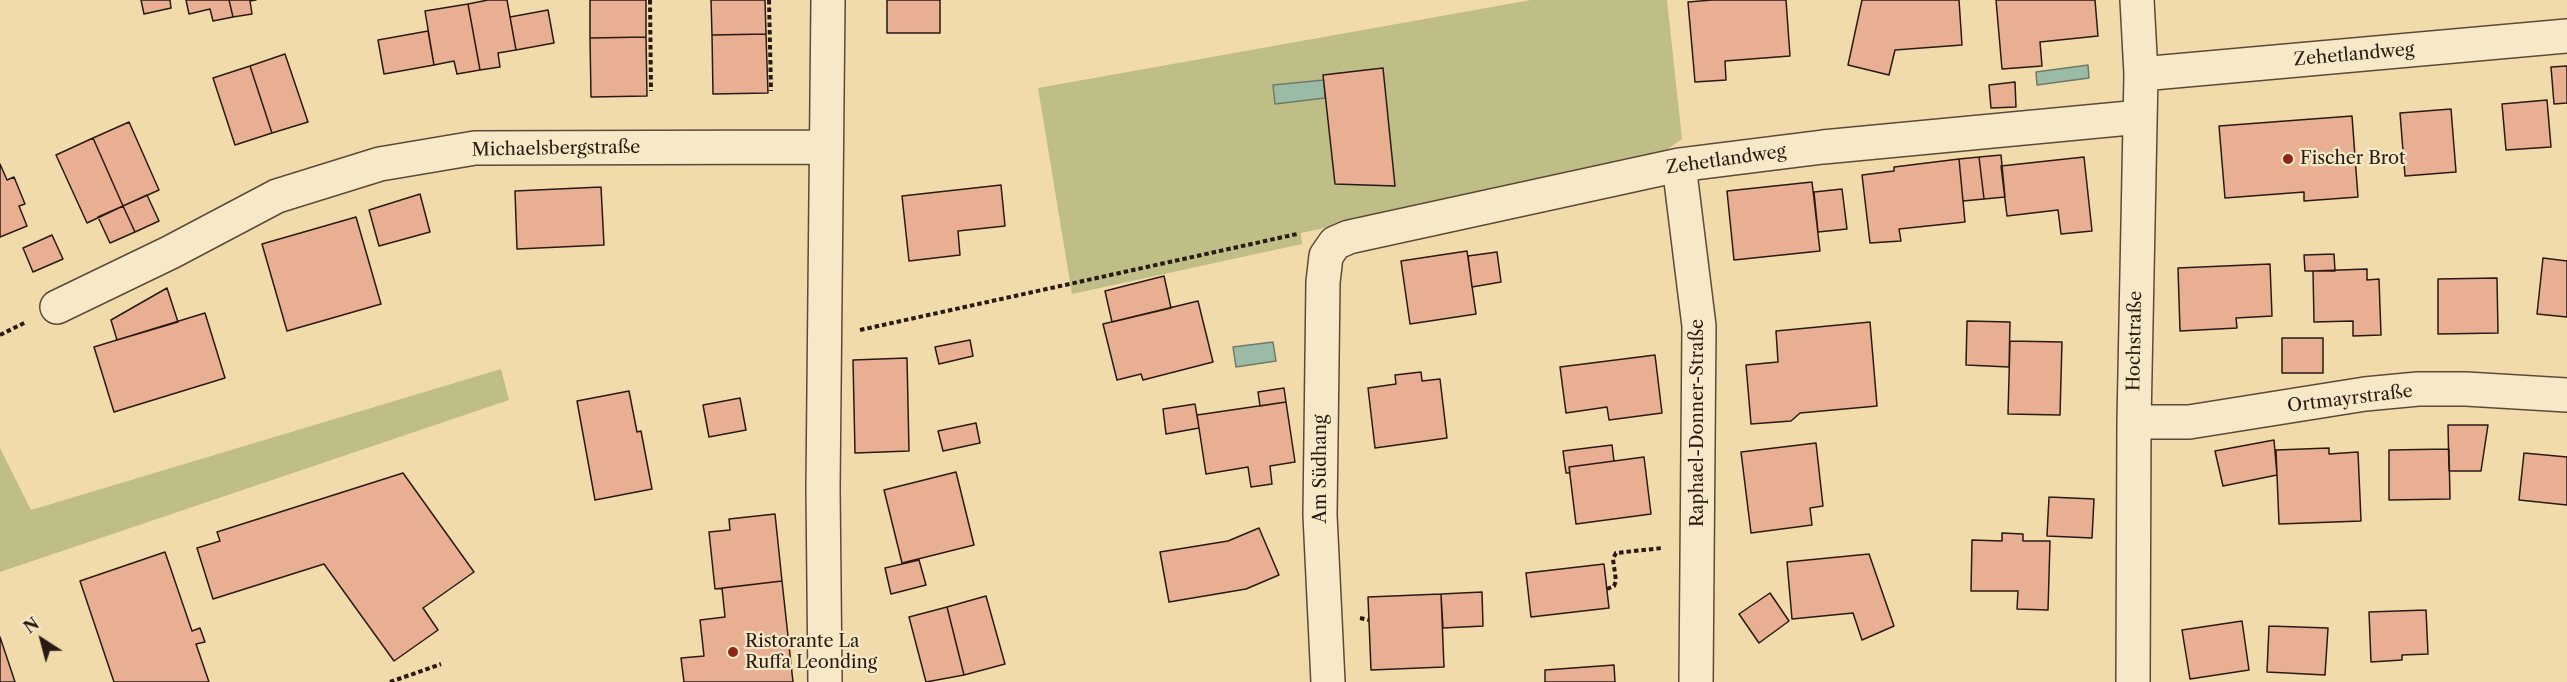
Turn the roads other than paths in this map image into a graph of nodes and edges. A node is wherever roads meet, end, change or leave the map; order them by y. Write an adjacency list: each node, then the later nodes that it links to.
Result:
1 (828, 0): 6 (street)
2 (2137, 0): 4 (street, Hochstraße)
3 (2567, 36): 4 (street, Zehetlandweg)
4 (2141, 74): 5 (street, Hochstraße)
5 (2140, 117): 7 (street, Zehetlandweg); 11 (street, Hochstraße)
6 (813, 147): 9 (street, Michaelsbergstraße); 12 (street)
7 (1678, 165): 8 (street, Zehetlandweg); 14 (street, Raphael-Donner-Straße)
8 (1329, 252): 13 (street, Am Südhang)
9 (57, 307)
10 (2567, 395): 11 (street, Ortmayrstraße)
11 (2133, 422): 15 (street, Hochstraße)
12 (825, 682)
13 (1328, 682)
14 (1696, 682)
15 (2133, 682)

